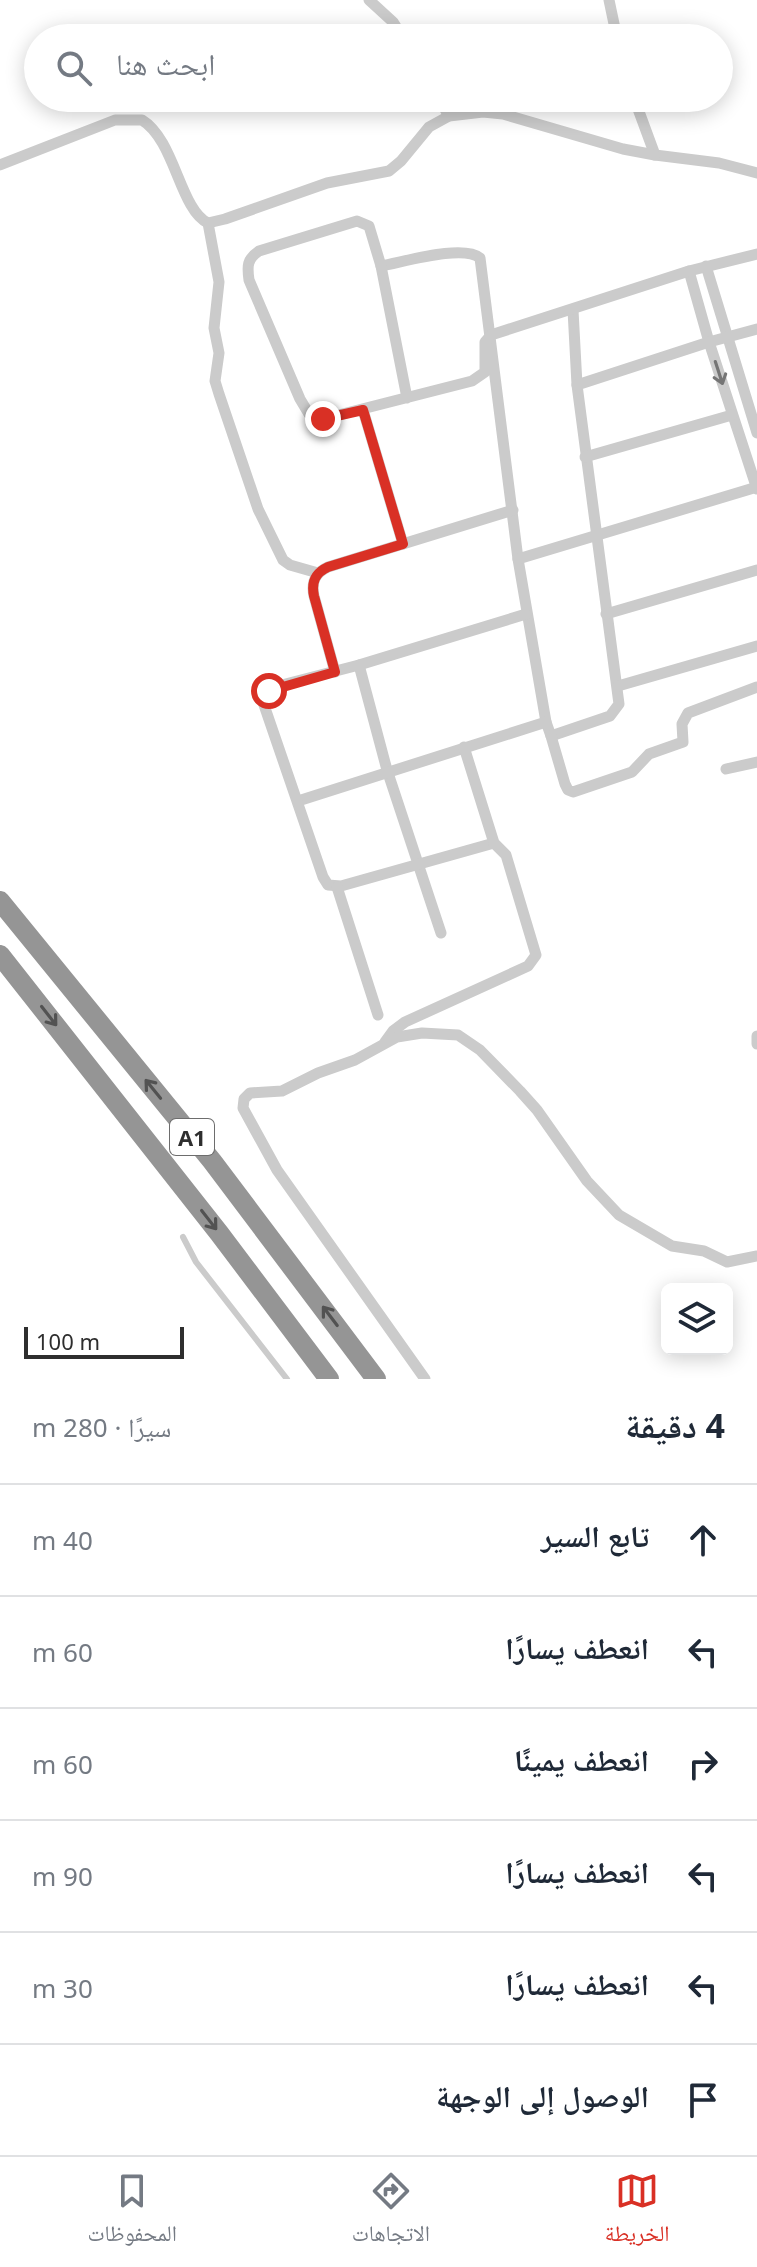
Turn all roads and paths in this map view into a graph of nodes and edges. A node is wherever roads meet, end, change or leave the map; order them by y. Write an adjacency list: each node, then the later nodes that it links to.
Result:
1 (369, 0): 3 (street)
2 (609, 0): 4 (street)
3 (394, 24)
4 (614, 24)
5 (447, 112): 7 (street)
6 (639, 112): 8 (street)
7 (449, 116): 8 (street); 11 (street)
8 (655, 155): 10 (street)
9 (0, 165): 11 (street)
10 (757, 173)
11 (208, 223): 34 (street)
12 (757, 254): 14 (street)
13 (381, 266): 18 (street); 22 (street); 24 (street)
14 (706, 266): 15 (street); 19 (street)
15 (689, 271): 16 (street); 20 (street)
16 (573, 310): 18 (street); 21 (street)
17 (757, 329): 19 (street)
18 (491, 335): 22 (street); 29 (street)
19 (726, 337): 20 (street); 23 (street)
20 (709, 342): 21 (street); 25 (street, one-way to 25)
21 (577, 385): 27 (street)
22 (407, 398): 24 (street)
23 (753, 409): 26 (street)
24 (363, 410): 31 (street)
25 (732, 415): 27 (street); 28 (street)
26 (757, 433)
27 (585, 457): 30 (street)
28 (757, 488): 30 (street)
29 (513, 510): 31 (street); 32 (street)
30 (595, 537): 32 (street); 36 (street)
31 (403, 544): 34 (street)
32 (518, 559): 35 (street)
33 (757, 570): 36 (street)
34 (318, 573): 39 (street)
35 (526, 614): 38 (street); 42 (street)
36 (606, 614): 40 (street)
37 (757, 646): 40 (street)
38 (359, 665): 39 (street); 47 (street)
39 (335, 672): 48 (street)
40 (618, 686): 43 (street)
41 (757, 687): 43 (street)
42 (546, 722): 43 (street); 44 (street)
43 (551, 736)
44 (464, 747): 47 (street); 49 (street)
45 (757, 762): 46 (street)
46 (726, 769)
47 (387, 770): 48 (street); 50 (street)
48 (298, 801): 51 (street)
49 (494, 843): 50 (street); 55 (street)
50 (418, 865): 51 (street); 53 (street)
51 (337, 887): 56 (street)
52 (0, 901): 65 (highway, A1, one-way to 52)
53 (441, 933)
54 (0, 955): 64 (highway, A1, one-way to 64)
55 (427, 1012): 57 (street); 59 (street)
56 (378, 1015)
57 (422, 1033): 59 (street); 62 (street)
58 (757, 1036): 60 (street)
59 (385, 1042): 66 (street)
60 (757, 1044)
61 (183, 1237): 63 (lane)
62 (757, 1256)
63 (287, 1379)
64 (329, 1379)
65 (376, 1379)
66 (425, 1379)

